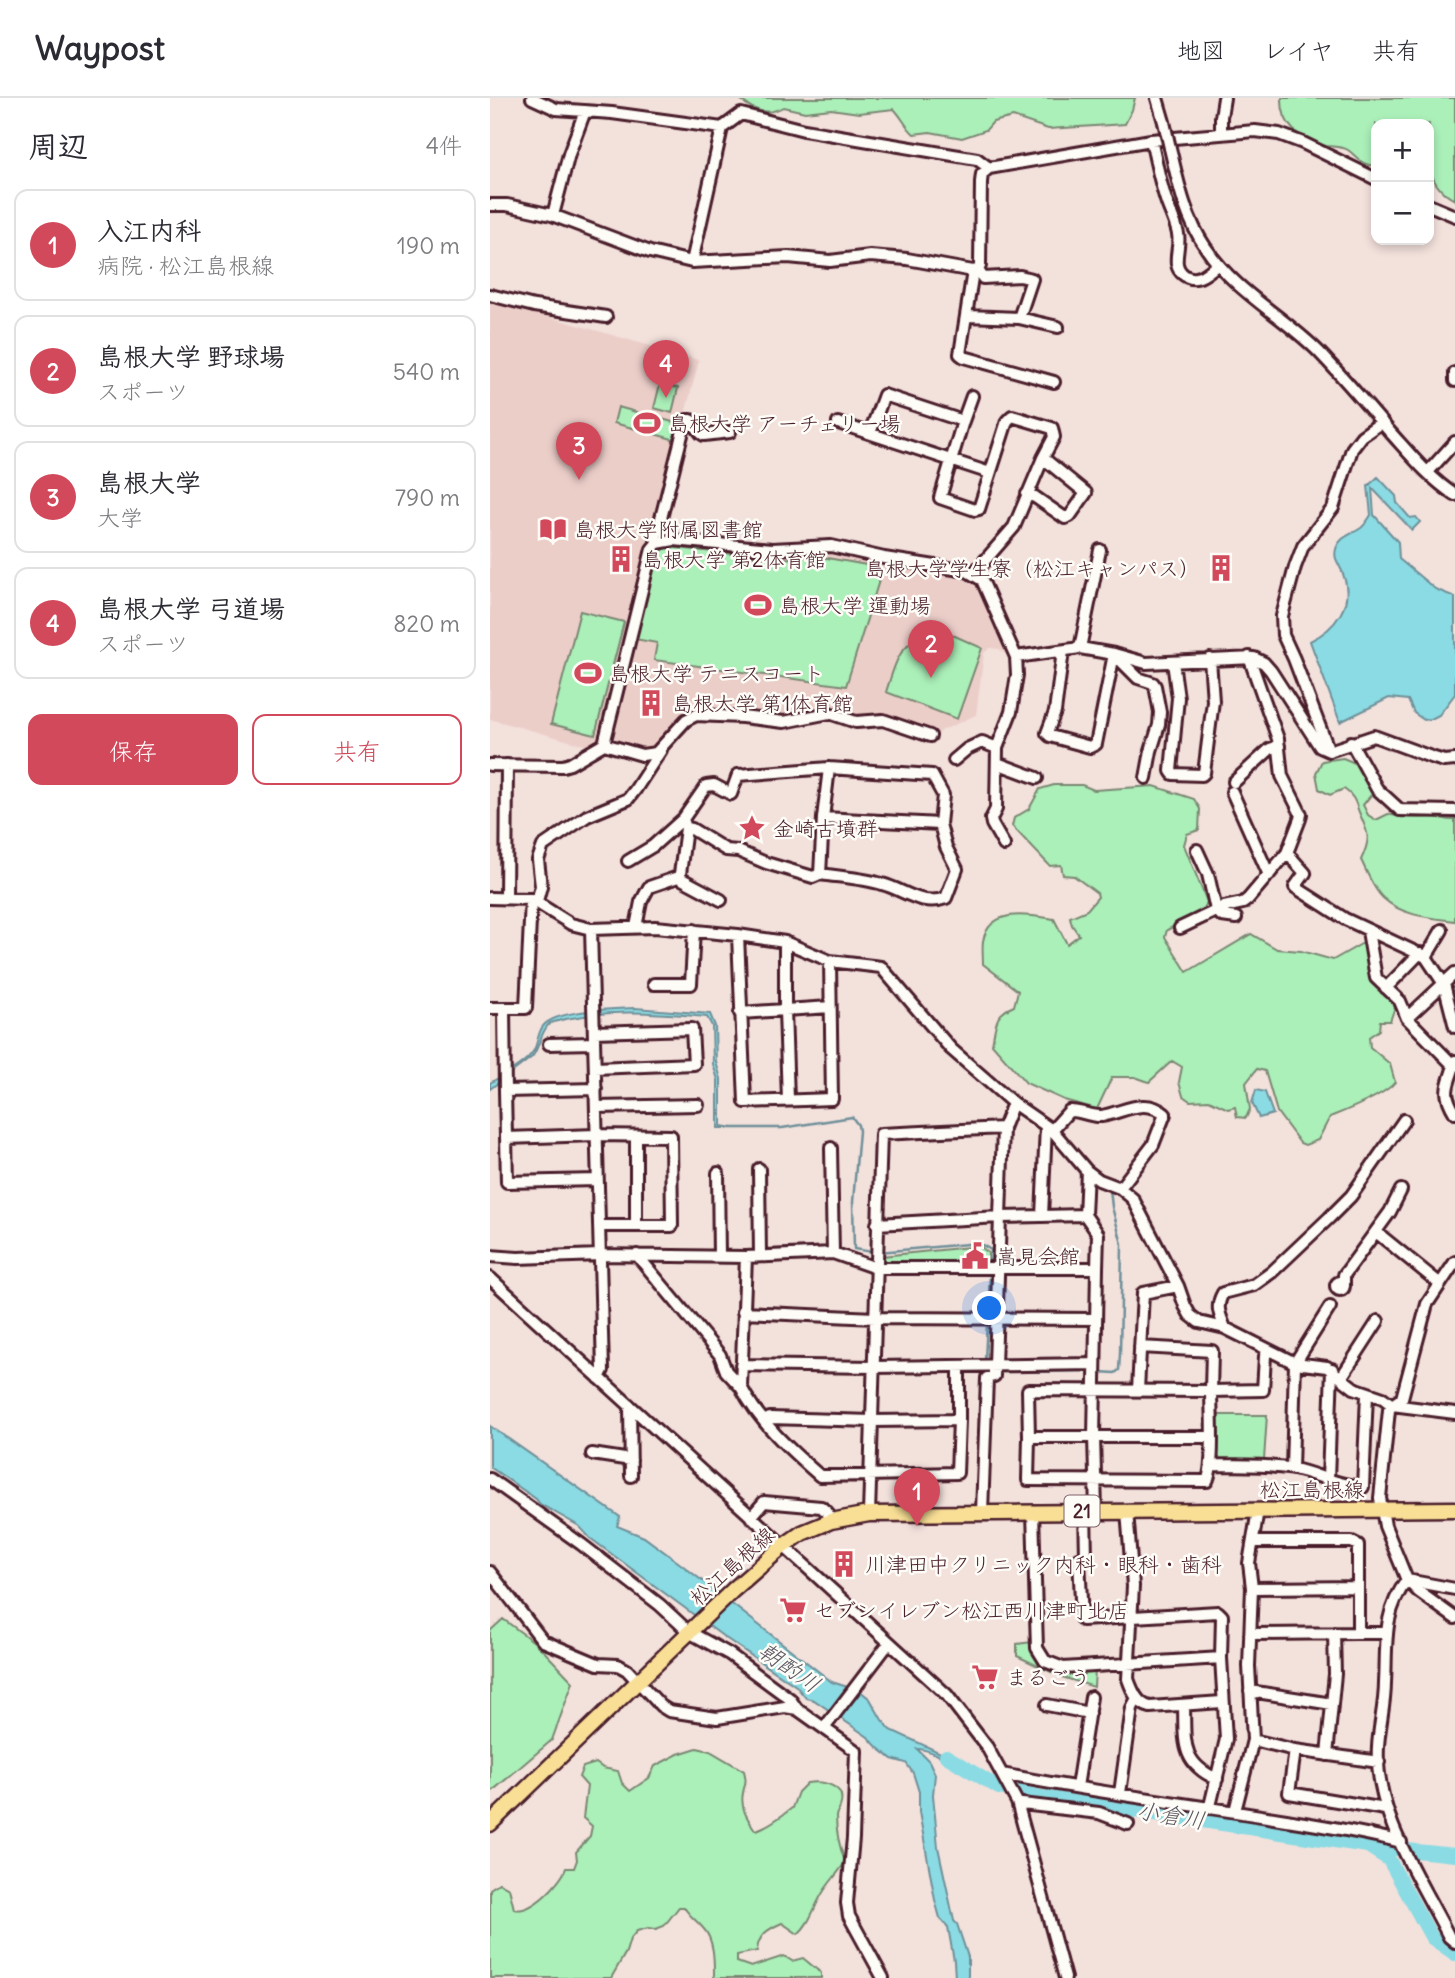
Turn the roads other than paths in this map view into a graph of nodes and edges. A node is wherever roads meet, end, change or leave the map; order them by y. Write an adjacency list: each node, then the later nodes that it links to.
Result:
1 (532, 98): 4 (street)
2 (1157, 98): 15 (street, bridge)
3 (1224, 98): 6 (street)
4 (586, 111): 5 (street); 12 (street)
5 (722, 128): 8 (street); 14 (street)
6 (1221, 133): 7 (street); 9 (street)
7 (1151, 140): 8 (street); 15 (street)
8 (989, 168): 16 (street)
9 (1371, 176)
10 (490, 205): 12 (street)
11 (1434, 207): 13 (street)
12 (553, 215): 14 (street)
13 (1455, 216)
14 (692, 262): 16 (street)
15 (1217, 265): 28 (street)
16 (976, 270): 18 (street); 20 (street)
17 (490, 295): 19 (street)
18 (967, 316): 20 (street); 24 (street)
19 (606, 317)
20 (1018, 318): 21 (street)
21 (1058, 327)
22 (1455, 373): 23 (street)
23 (1455, 381)
24 (1054, 382)
25 (971, 396): 26 (street)
26 (963, 421): 30 (street); 33 (street)
27 (838, 422): 30 (street)
28 (1382, 422): 34 (street); 54 (street)
29 (730, 432): 38 (street)
30 (870, 433): 33 (street)
31 (1455, 442): 34 (street)
32 (1042, 458): 35 (street); 36 (street); 36 (street)
33 (950, 460): 35 (street); 35 (street)
34 (1428, 472): 37 (street)
35 (990, 473)
36 (1027, 494): 40 (street)
37 (1455, 495)
38 (657, 543): 40 (street); 50 (street)
39 (1100, 550): 41 (street)
40 (974, 573): 44 (street)
41 (1080, 648): 42 (street); 43 (street)
42 (1063, 651): 43 (street); 44 (street)
43 (1114, 654): 47 (street); 62 (street)
44 (1016, 657): 52 (street)
45 (1249, 657): 46 (street); 51 (street); 54 (street)
46 (1210, 659): 47 (street); 47 (street)
47 (1173, 662)
48 (930, 736): 53 (street)
49 (1351, 742): 54 (street); 56 (street); 63 (street)
50 (604, 744): 53 (street); 59 (street)
51 (1279, 746): 69 (street); 72 (street)
52 (997, 747): 55 (street); 57 (street)
53 (661, 750): 76 (street)
54 (1329, 751)
55 (954, 760)
56 (1455, 760)
57 (997, 763): 61 (street); 67 (street)
58 (490, 765): 59 (street)
59 (507, 765): 75 (street)
60 (829, 768): 64 (street); 65 (street); 66 (street)
61 (1037, 778)
62 (1146, 778)
63 (1454, 811)
64 (823, 818): 66 (street); 71 (street)
65 (684, 824): 70 (street); 71 (street); 73 (street)
66 (940, 824): 71 (street)
67 (1004, 845)
68 (1198, 850): 78 (street)
69 (1287, 853): 72 (street); 85 (street)
70 (628, 861)
71 (820, 874)
72 (1269, 875): 78 (street)
73 (678, 877): 77 (street); 80 (street)
74 (490, 898): 75 (street)
75 (506, 898): 76 (street)
76 (534, 900): 82 (street); 96 (street)
77 (722, 900)
78 (1216, 910): 79 (street); 81 (street)
79 (1236, 918)
80 (636, 927): 82 (street); 83 (street)
81 (1180, 928)
82 (591, 929): 101 (street)
83 (694, 930): 86 (street); 91 (street)
84 (1442, 930): 88 (street)
85 (1368, 931): 88 (street); 93 (street)
86 (738, 935): 87 (street); 98 (street)
87 (785, 942): 89 (street); 97 (street)
88 (1423, 955): 92 (street); 93 (street)
89 (830, 961): 94 (street); 108 (street)
90 (1455, 973): 92 (street)
91 (654, 984)
92 (1444, 984): 99 (street); 100 (street)
93 (1386, 988): 99 (street)
94 (830, 1007): 97 (street); 107 (street)
95 (490, 1008): 96 (street)
96 (504, 1008): 105 (street)
97 (785, 1010): 98 (street); 107 (street)
98 (740, 1013): 107 (street)
99 (1407, 1018): 103 (street)
100 (1455, 1027)
101 (594, 1038): 102 (street); 104 (street); 104 (street)
102 (549, 1044)
103 (1455, 1064): 111 (street)
104 (595, 1068): 106 (street)
105 (505, 1085): 106 (street); 117 (street)
106 (596, 1089): 110 (street)
107 (788, 1100)
108 (1013, 1104): 113 (street); 114 (street)
109 (698, 1105): 110 (street)
110 (596, 1107): 115 (street)
111 (1455, 1113)
112 (1404, 1120): 153 (street)
113 (1003, 1128): 127 (street); 128 (street)
114 (1049, 1128): 120 (street); 123 (street); 126 (street)
115 (596, 1135): 116 (street); 117 (street); 122 (street)
116 (636, 1136): 130 (street); 130 (street)
117 (506, 1138): 122 (street)
118 (831, 1148): 132 (street)
119 (759, 1169): 137 (street)
120 (1087, 1171): 123 (street); 125 (street)
121 (718, 1173): 136 (street)
122 (597, 1180): 129 (street)
123 (1120, 1188): 145 (street)
124 (1401, 1190): 131 (street)
125 (1085, 1215): 126 (street); 142 (street)
126 (1042, 1216): 127 (street)
127 (1000, 1217): 128 (street); 141 (street)
128 (877, 1224): 139 (street)
129 (599, 1226): 130 (street); 133 (street)
130 (636, 1226)
131 (1376, 1232): 144 (street); 146 (street)
132 (833, 1253): 137 (street); 139 (street)
133 (600, 1255): 134 (street); 135 (street); 163 (street)
134 (637, 1255): 136 (street); 165 (street)
135 (490, 1256)
136 (719, 1256): 138 (street)
137 (761, 1256): 138 (street)
138 (746, 1257): 148 (street)
139 (876, 1257): 141 (street); 149 (street)
140 (1455, 1262): 144 (street)
141 (992, 1268): 142 (street); 150 (street)
142 (1097, 1268): 151 (street)
143 (490, 1278): 163 (street)
144 (1439, 1283): 170 (street)
145 (1178, 1286): 153 (street); 154 (street)
146 (1344, 1286)
147 (1330, 1307): 156 (street)
148 (743, 1312): 149 (street); 158 (street)
149 (875, 1318): 150 (street); 160 (street)
150 (991, 1319): 151 (street); 161 (street)
151 (1096, 1319): 157 (street)
152 (1378, 1321): 164 (street)
153 (1225, 1328): 155 (street)
154 (1140, 1347): 166 (street); 168 (street)
155 (1268, 1350): 156 (street); 168 (street)
156 (1295, 1363): 162 (street); 182 (street)
157 (1095, 1364): 161 (street); 167 (street)
158 (741, 1365): 160 (street); 165 (street)
159 (959, 1366): 160 (street); 161 (street); 173 (street)
160 (874, 1367): 175 (street)
161 (991, 1367): 193 (street)
162 (1332, 1369): 164 (street); 186 (street)
163 (599, 1378): 171 (street)
164 (1341, 1378): 169 (street)
165 (741, 1387): 174 (street)
166 (1138, 1390): 167 (street); 168 (street)
167 (1095, 1391): 176 (street); 177 (street)
168 (1211, 1391): 178 (street)
169 (1367, 1394): 170 (street); 186 (street)
170 (1392, 1405): 172 (street); 188 (street)
171 (630, 1406): 180 (street); 196 (street)
172 (1455, 1413)
173 (959, 1420): 175 (street); 183 (street)
174 (764, 1421): 175 (street); 183 (street)
175 (872, 1421): 183 (street)
176 (1028, 1437): 177 (street); 187 (street)
177 (1094, 1437): 178 (street); 187 (street)
178 (1211, 1437): 181 (street)
179 (592, 1454): 180 (street)
180 (631, 1460): 184 (street)
181 (1211, 1465): 182 (street); 187 (street)
182 (1292, 1469): 186 (street)
183 (871, 1475): 195 (street)
184 (631, 1476)
185 (490, 1479): 207 (street)
186 (1328, 1479)
187 (1094, 1481): 191 (street)
188 (1381, 1509): 189 (main road, 松江島根線 / 21); 190 (main road, 松江島根線 / 21); 201 (street)
189 (1455, 1509)
190 (1258, 1510): 192 (main road, 松江島根線 / 21); 198 (street)
191 (1090, 1511): 192 (main road, 松江島根線 / 21); 194 (main road, 松江島根線 / 21); 205 (street)
192 (1127, 1511): 205 (street)
193 (982, 1512): 194 (main road, 松江島根線 / 21); 195 (main road, 松江島根線 / 21)
194 (1033, 1512): 214 (street)
195 (869, 1514): 197 (main road, 松江島根線 / 21)
196 (751, 1517): 197 (street); 199 (street)
197 (831, 1521): 199 (main road, 松江島根線 / 21)
198 (1253, 1542): 202 (street); 203 (street)
199 (782, 1547): 207 (main road, 松江島根線 / 21); 212 (street)
200 (490, 1572): 215 (street)
201 (1407, 1580): 204 (street); 206 (street); 210 (street)
202 (1357, 1587): 203 (street); 209 (street)
203 (1252, 1588): 211 (street)
204 (1455, 1589)
205 (1133, 1616): 213 (street); 214 (street)
206 (1455, 1618)
207 (692, 1630): 215 (main road, 松江島根線 / 21); 223 (street)
208 (1334, 1633): 209 (street); 211 (street); 220 (street)
209 (1358, 1633): 210 (street)
210 (1387, 1633): 229 (street)
211 (1251, 1634): 216 (street)
212 (889, 1643): 225 (street); 230 (street)
213 (1221, 1658): 214 (street); 219 (street)
214 (1129, 1662): 218 (street)
215 (638, 1682): 223 (street); 238 (main road, 松江島根線 / 21)
216 (1250, 1691): 220 (street); 226 (street)
217 (1091, 1697): 224 (street)
218 (1137, 1698): 222 (street); 233 (street)
219 (1222, 1702): 222 (street); 231 (street)
220 (1332, 1704): 228 (street)
221 (1047, 1705): 224 (street)
222 (1184, 1705): 231 (street)
223 (797, 1709): 225 (street)
224 (1089, 1713): 232 (street)
225 (827, 1725): 242 (street)
226 (1253, 1740): 227 (street); 237 (street)
227 (1295, 1750): 228 (street); 236 (street)
228 (1327, 1755): 229 (street)
229 (1379, 1762): 236 (street)
230 (1003, 1777): 232 (street); 234 (street)
231 (1217, 1779): 235 (street)
232 (1077, 1787): 233 (street)
233 (1121, 1793): 235 (street)
234 (1019, 1803): 239 (street); 243 (street)
235 (1210, 1807): 237 (street)
236 (1385, 1810): 240 (street)
237 (1236, 1811): 240 (street)
238 (490, 1824)
239 (1128, 1824)
240 (1403, 1847): 241 (street)
241 (1455, 1942)
242 (883, 1978)
243 (1065, 1978)

